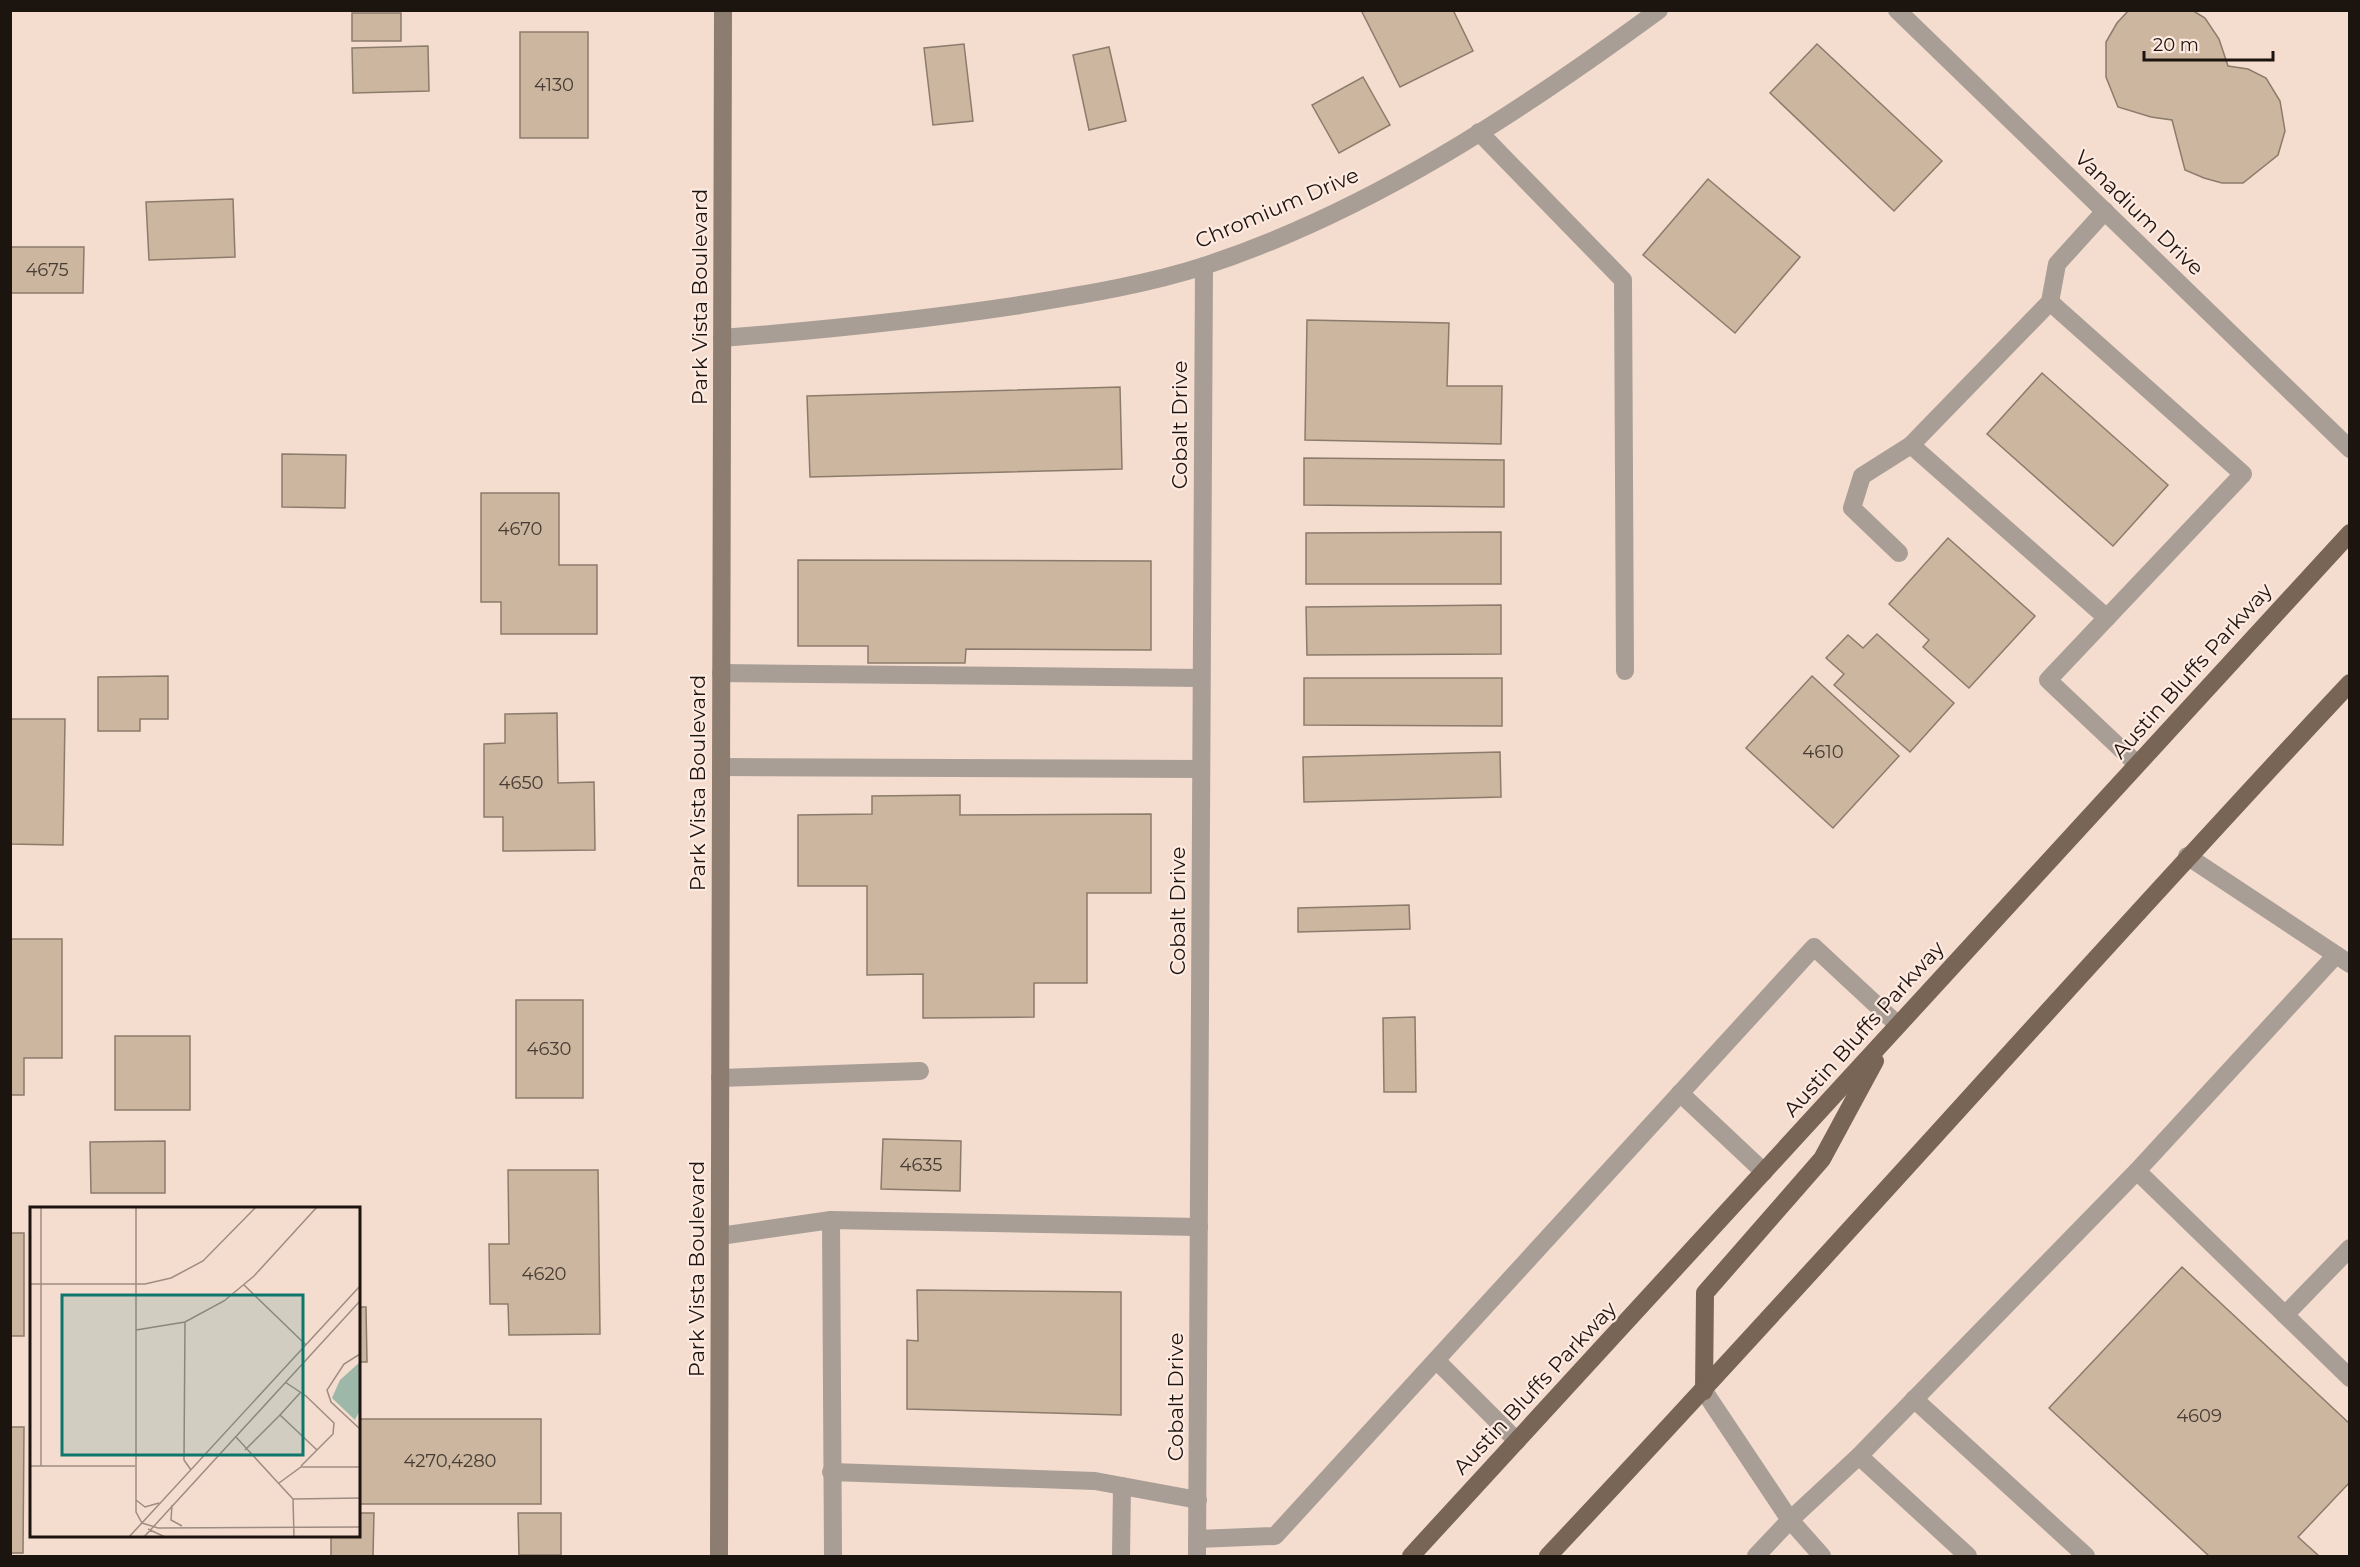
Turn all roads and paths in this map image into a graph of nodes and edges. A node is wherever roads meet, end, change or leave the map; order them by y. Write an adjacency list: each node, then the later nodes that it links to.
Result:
1 (723, 10): 8 (street, Park Vista Boulevard)
2 (1659, 10): 4 (street, Chromium Drive)
3 (1897, 10): 5 (street, Vanadium Drive)
4 (1479, 132): 6 (street, Chromium Drive); 14 (street)
5 (2105, 211): 7 (street); 10 (street, Vanadium Drive)
6 (1204, 266): 8 (street, Chromium Drive); 16 (street, Cobalt Drive)
7 (2050, 302): 9 (street); 13 (street)
8 (722, 338): 15 (street, Park Vista Boulevard)
9 (1911, 445): 12 (street); 13 (street)
10 (2349, 448)
11 (2349, 532): 18 (main road, Austin Bluffs Parkway)
12 (1899, 553)
13 (2107, 618): 18 (street)
14 (1625, 671)
15 (721, 673): 16 (street); 19 (street, Park Vista Boulevard)
16 (1201, 678): 20 (street, Cobalt Drive)
17 (2349, 683): 21 (main road)
18 (2138, 764): 23 (main road, Austin Bluffs Parkway)
19 (721, 766): 20 (street); 25 (street, Park Vista Boulevard)
20 (1201, 769): 30 (street, Cobalt Drive)
21 (2187, 856): 22 (street); 36 (main road)
22 (2343, 960): 27 (street)
23 (1893, 1030): 26 (street); 28 (main road, Austin Bluffs Parkway); 36 (main road)
24 (920, 1071): 25 (street)
25 (720, 1078): 31 (street, Park Vista Boulevard)
26 (1680, 1093): 28 (street); 34 (street)
27 (2138, 1171): 33 (street); 37 (street)
28 (1764, 1172): 38 (main road, Austin Bluffs Parkway)
29 (831, 1220): 30 (street); 31 (street); 40 (street)
30 (1199, 1227): 42 (street, Cobalt Drive)
31 (720, 1236): 45 (street, Park Vista Boulevard)
32 (2349, 1248): 33 (street)
33 (2285, 1315): 35 (street)
34 (1436, 1360): 38 (street); 44 (street)
35 (2349, 1378)
36 (1704, 1391): 43 (street); 49 (main road)
37 (1914, 1398): 39 (street); 53 (street)
38 (1517, 1441): 48 (main road, Austin Bluffs Parkway)
39 (1859, 1456): 43 (street); 52 (street)
40 (831, 1472): 41 (street); 46 (street)
41 (1122, 1486): 42 (street); 47 (street)
42 (1198, 1500): 44 (street, Cobalt Drive)
43 (1790, 1520): 50 (street); 51 (street)
44 (1197, 1548)
45 (719, 1557)
46 (832, 1557)
47 (1121, 1557)
48 (1411, 1557)
49 (1548, 1557)
50 (1756, 1557)
51 (1822, 1557)
52 (1968, 1557)
53 (2086, 1557)

